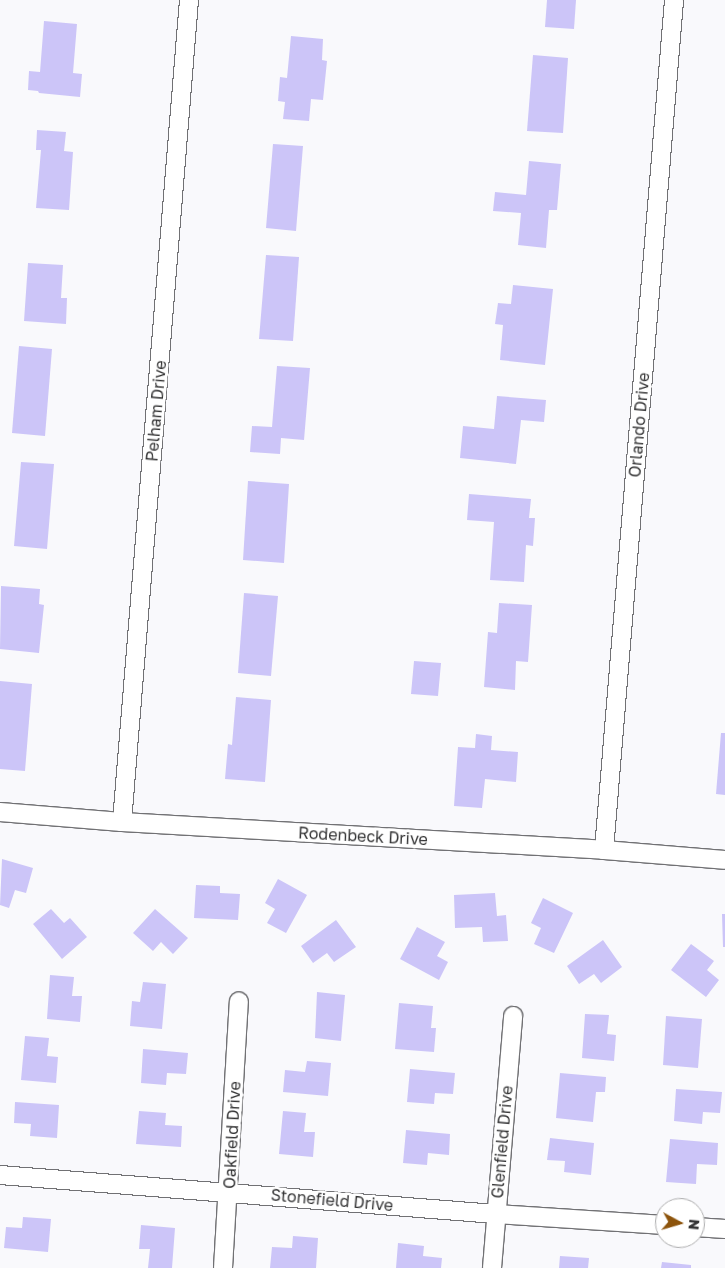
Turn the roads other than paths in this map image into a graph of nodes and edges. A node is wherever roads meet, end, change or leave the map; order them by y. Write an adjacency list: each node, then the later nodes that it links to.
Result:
1 (189, 0): 4 (street, Pelham Drive)
2 (674, 0): 5 (street, Orlando Drive)
3 (0, 812): 4 (street, Rodenbeck Drive)
4 (122, 822): 5 (street, Rodenbeck Drive)
5 (604, 850): 6 (street, Rodenbeck Drive)
6 (725, 860)
7 (239, 1001): 10 (street, Oakfield Drive)
8 (513, 1016): 11 (street, Glenfield Drive)
9 (0, 1175): 10 (street, Stonefield Drive)
10 (228, 1191): 11 (street, Stonefield Drive); 15 (street, Oakfield Drive)
11 (496, 1214): 12 (street, Stonefield Drive); 16 (street, Glenfield Drive)
12 (655, 1224)
13 (705, 1228): 14 (street)
14 (725, 1229)
15 (223, 1268)
16 (492, 1268)

